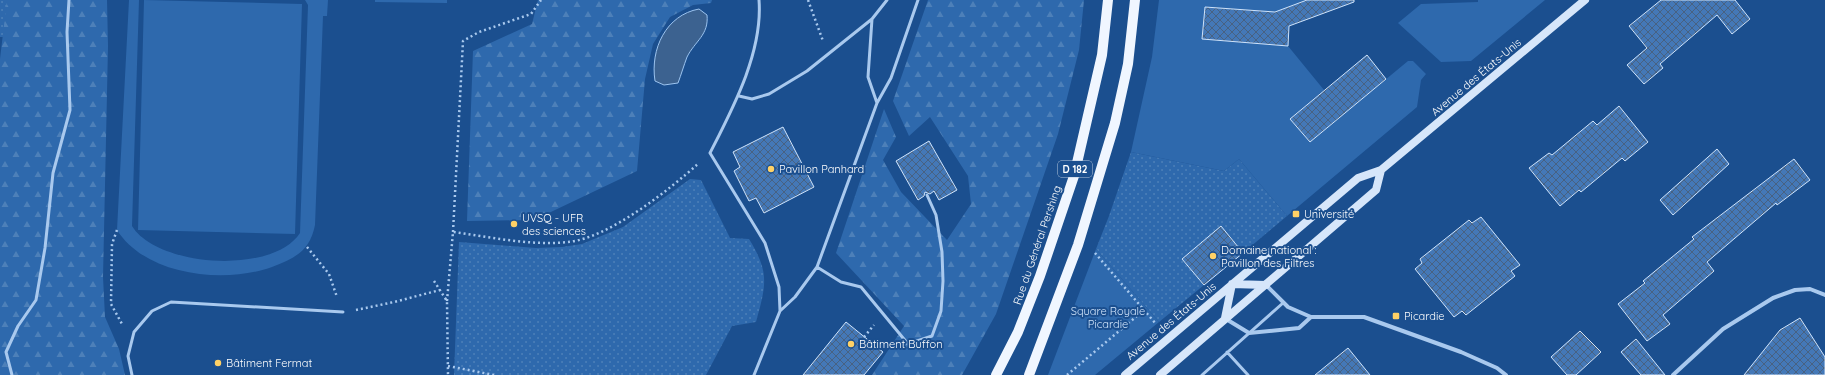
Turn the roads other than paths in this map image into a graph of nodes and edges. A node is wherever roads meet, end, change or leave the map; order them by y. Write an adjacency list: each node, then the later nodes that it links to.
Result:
1 (69, 0): 24 (lane)
2 (759, 0): 9 (lane)
3 (887, 0): 8 (lane)
4 (918, 0): 10 (lane)
5 (1108, 0): 27 (main road, Rue du Général Pershing / D 182)
6 (1135, 0): 28 (main road, D 182)
7 (1585, 0): 11 (main road, Avenue des États-Unis)
8 (872, 19): 9 (lane); 10 (lane)
9 (739, 96): 18 (lane)
10 (877, 103): 13 (lane)
11 (1381, 170): 14 (main road, Avenue des États-Unis); 15 (main road)
12 (927, 195): 13 (lane)
13 (817, 267): 18 (lane)
14 (1232, 284): 15 (main road, Avenue des États-Unis); 21 (main road, Avenue des États-Unis); 29 (main road, Avenue des États-Unis)
15 (1266, 285): 17 (street); 21 (main road)
16 (1825, 295): 34 (street)
17 (1284, 303): 20 (street); 22 (lane)
18 (780, 311): 26 (lane)
19 (343, 312): 25 (lane)
20 (1311, 317): 22 (street); 33 (street)
21 (1225, 318): 22 (street); 30 (main road)
22 (1249, 333): 23 (lane)
23 (1227, 352): 31 (lane); 32 (lane)
24 (12, 375)
25 (132, 375)
26 (754, 375)
27 (996, 375)
28 (1029, 375)
29 (1125, 375)
30 (1160, 375)
31 (1202, 375)
32 (1248, 375)
33 (1506, 375)
34 (1673, 375)

